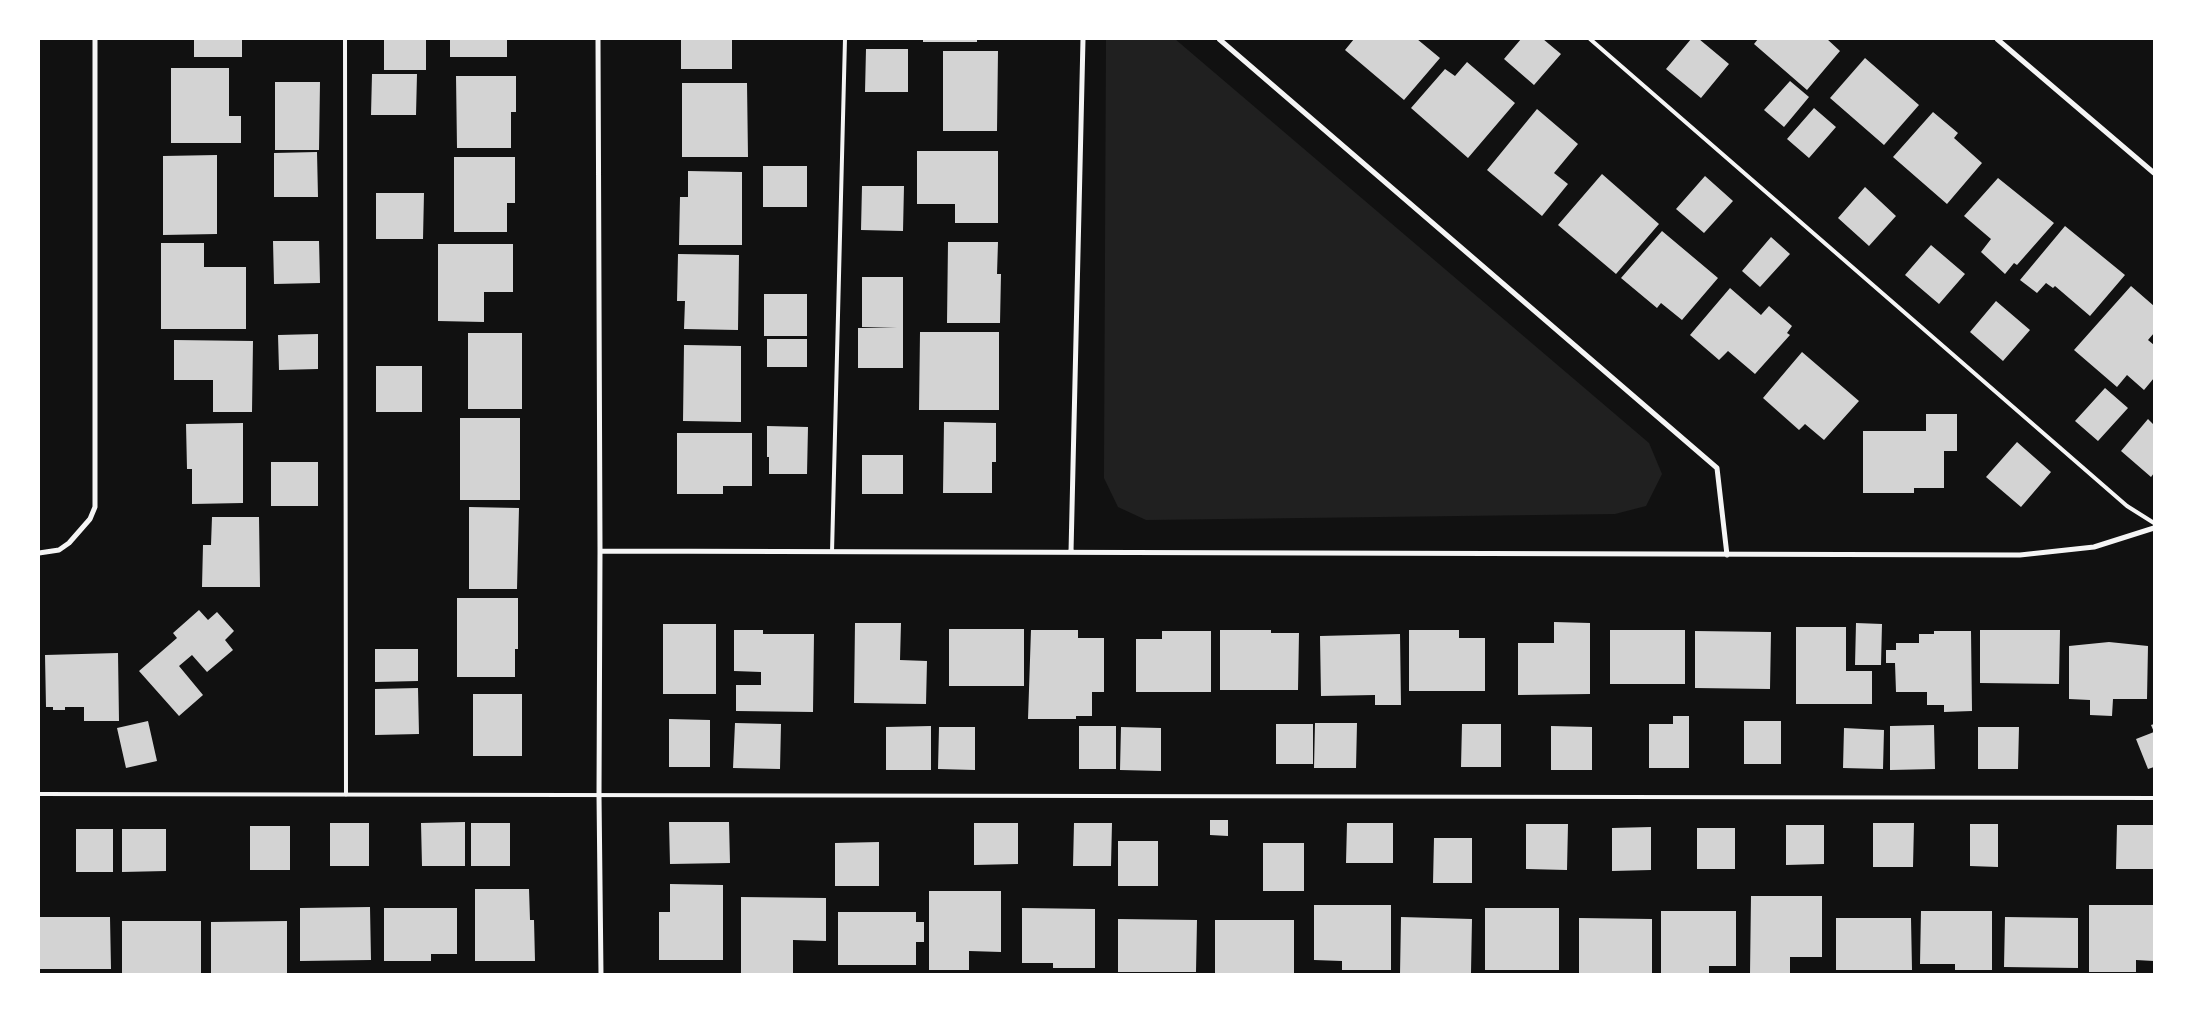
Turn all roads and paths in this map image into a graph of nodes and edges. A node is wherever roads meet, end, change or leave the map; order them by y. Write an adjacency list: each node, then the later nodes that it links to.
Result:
1 (95, 39): 15 (street)
2 (345, 39): 18 (lane)
3 (598, 39): 12 (street)
4 (845, 39): 13 (lane)
5 (1083, 39): 14 (street)
6 (1219, 39): 16 (street)
7 (1590, 39): 10 (lane)
8 (1997, 39): 9 (street)
9 (2154, 173)
10 (2154, 523)
11 (2154, 528): 16 (street)
12 (600, 551): 13 (street); 19 (street)
13 (832, 552): 14 (street)
14 (1071, 552): 16 (street)
15 (39, 553)
16 (1727, 555)
17 (39, 794): 18 (lane)
18 (346, 795): 19 (lane)
19 (599, 795): 20 (lane); 21 (street)
20 (2154, 798)
21 (601, 974)

